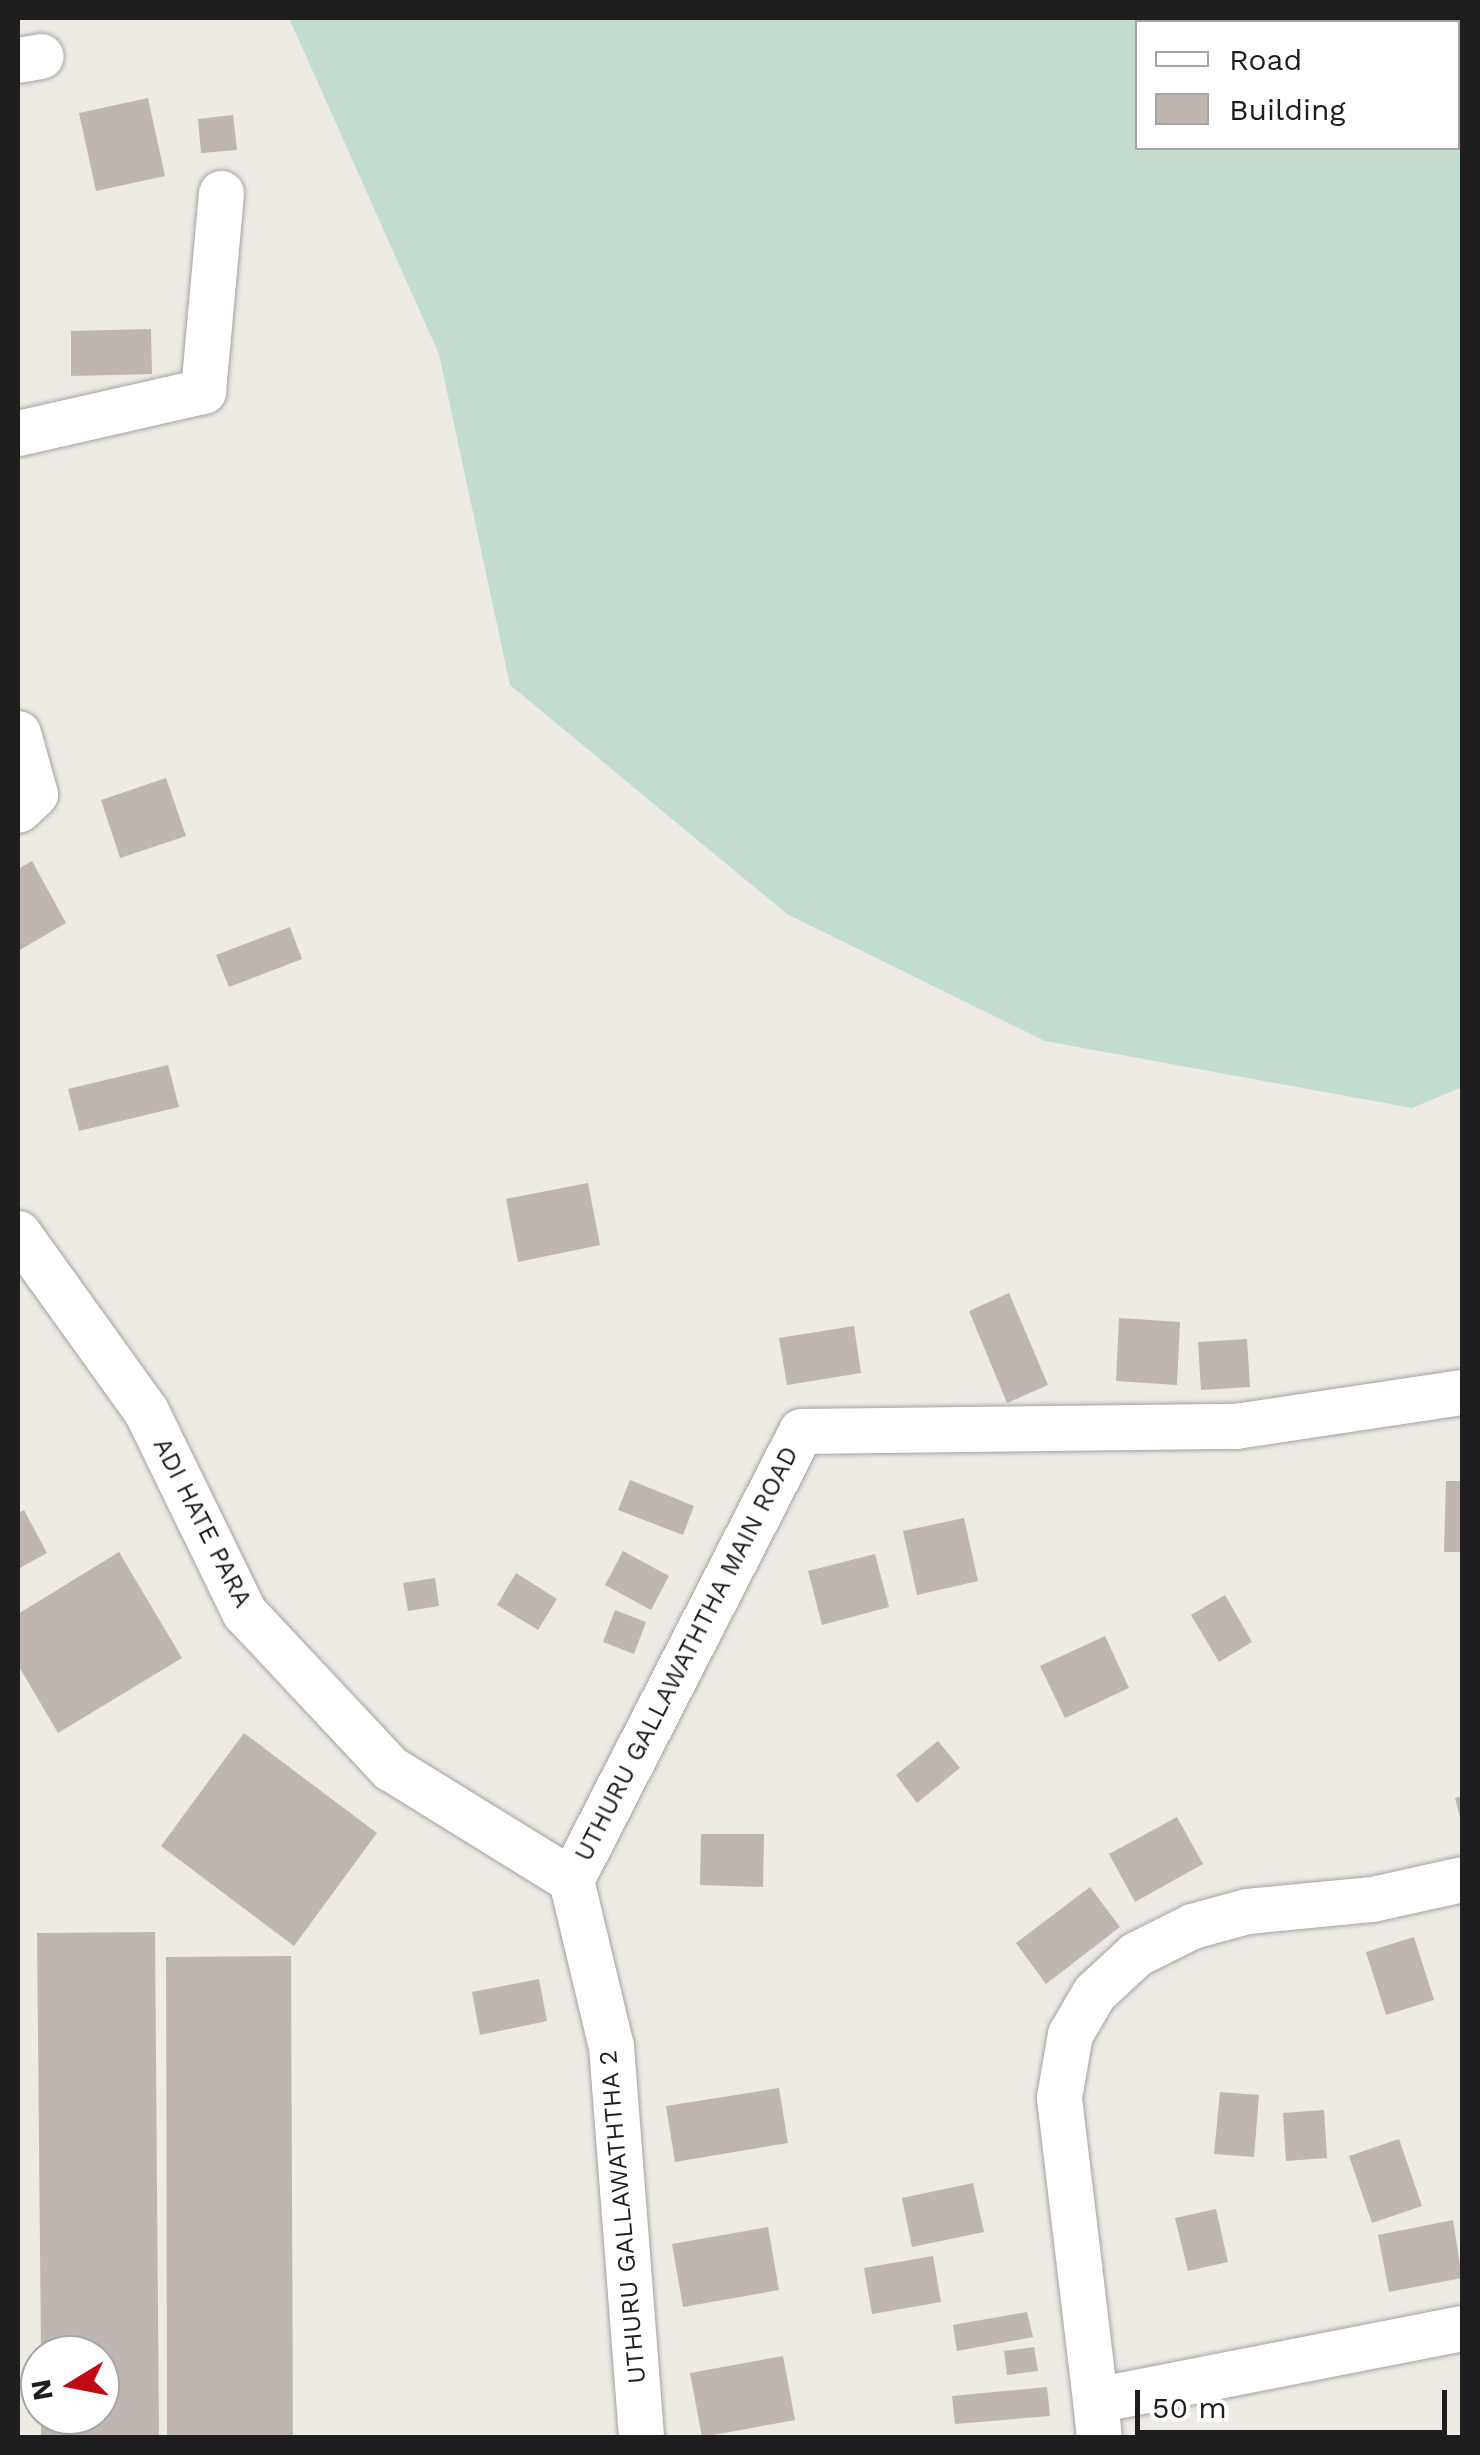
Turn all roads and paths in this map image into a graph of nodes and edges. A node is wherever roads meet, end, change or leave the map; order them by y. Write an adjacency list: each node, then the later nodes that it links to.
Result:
1 (220, 193): 2 (street)
2 (18, 433)
3 (18, 733): 4 (street)
4 (18, 810)
5 (18, 1234): 8 (street, ADI HATE PARA)
6 (1462, 1392): 8 (street, UTHURU GALLAWATHTHA MAIN ROAD)
7 (1462, 1879): 10 (street)
8 (570, 1880): 11 (street, UTHURU GALLAWATHTHA 2)
9 (1462, 2328): 10 (street)
10 (1097, 2419)
11 (642, 2438)

